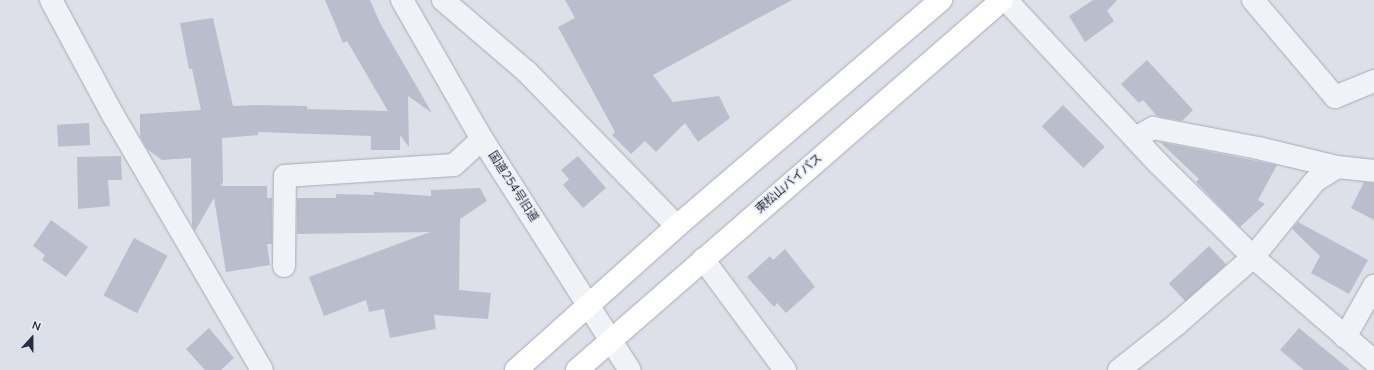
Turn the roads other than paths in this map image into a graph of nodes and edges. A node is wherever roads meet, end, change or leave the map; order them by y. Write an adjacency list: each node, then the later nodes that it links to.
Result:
1 (51, 0): 22 (street)
2 (402, 0): 10 (street, 国道254号旧道)
3 (442, 0): 13 (street)
4 (941, 0): 13 (highway)
5 (1002, 0): 15 (highway, 東松山バイパス)
6 (1006, 0): 9 (street)
7 (1253, 0): 8 (street)
8 (1374, 81)
9 (1134, 138): 11 (street); 14 (street)
10 (482, 139): 16 (street); 18 (street, 国道254号旧道)
11 (1337, 167): 12 (street); 14 (street)
12 (1374, 171)
13 (677, 226): 18 (highway)
14 (1253, 257): 19 (street); 27 (street)
15 (703, 259): 20 (highway, 東松山バイパス); 26 (street)
16 (284, 266)
17 (1374, 286): 19 (street)
18 (589, 303): 20 (street, 国道254号旧道); 23 (highway)
19 (1345, 336): 21 (street)
20 (611, 339): 24 (highway, 東松山バイパス); 25 (street, 国道254号旧道)
21 (1374, 362)
22 (262, 370)
23 (516, 370)
24 (577, 370)
25 (630, 370)
26 (785, 370)
27 (1119, 370)

